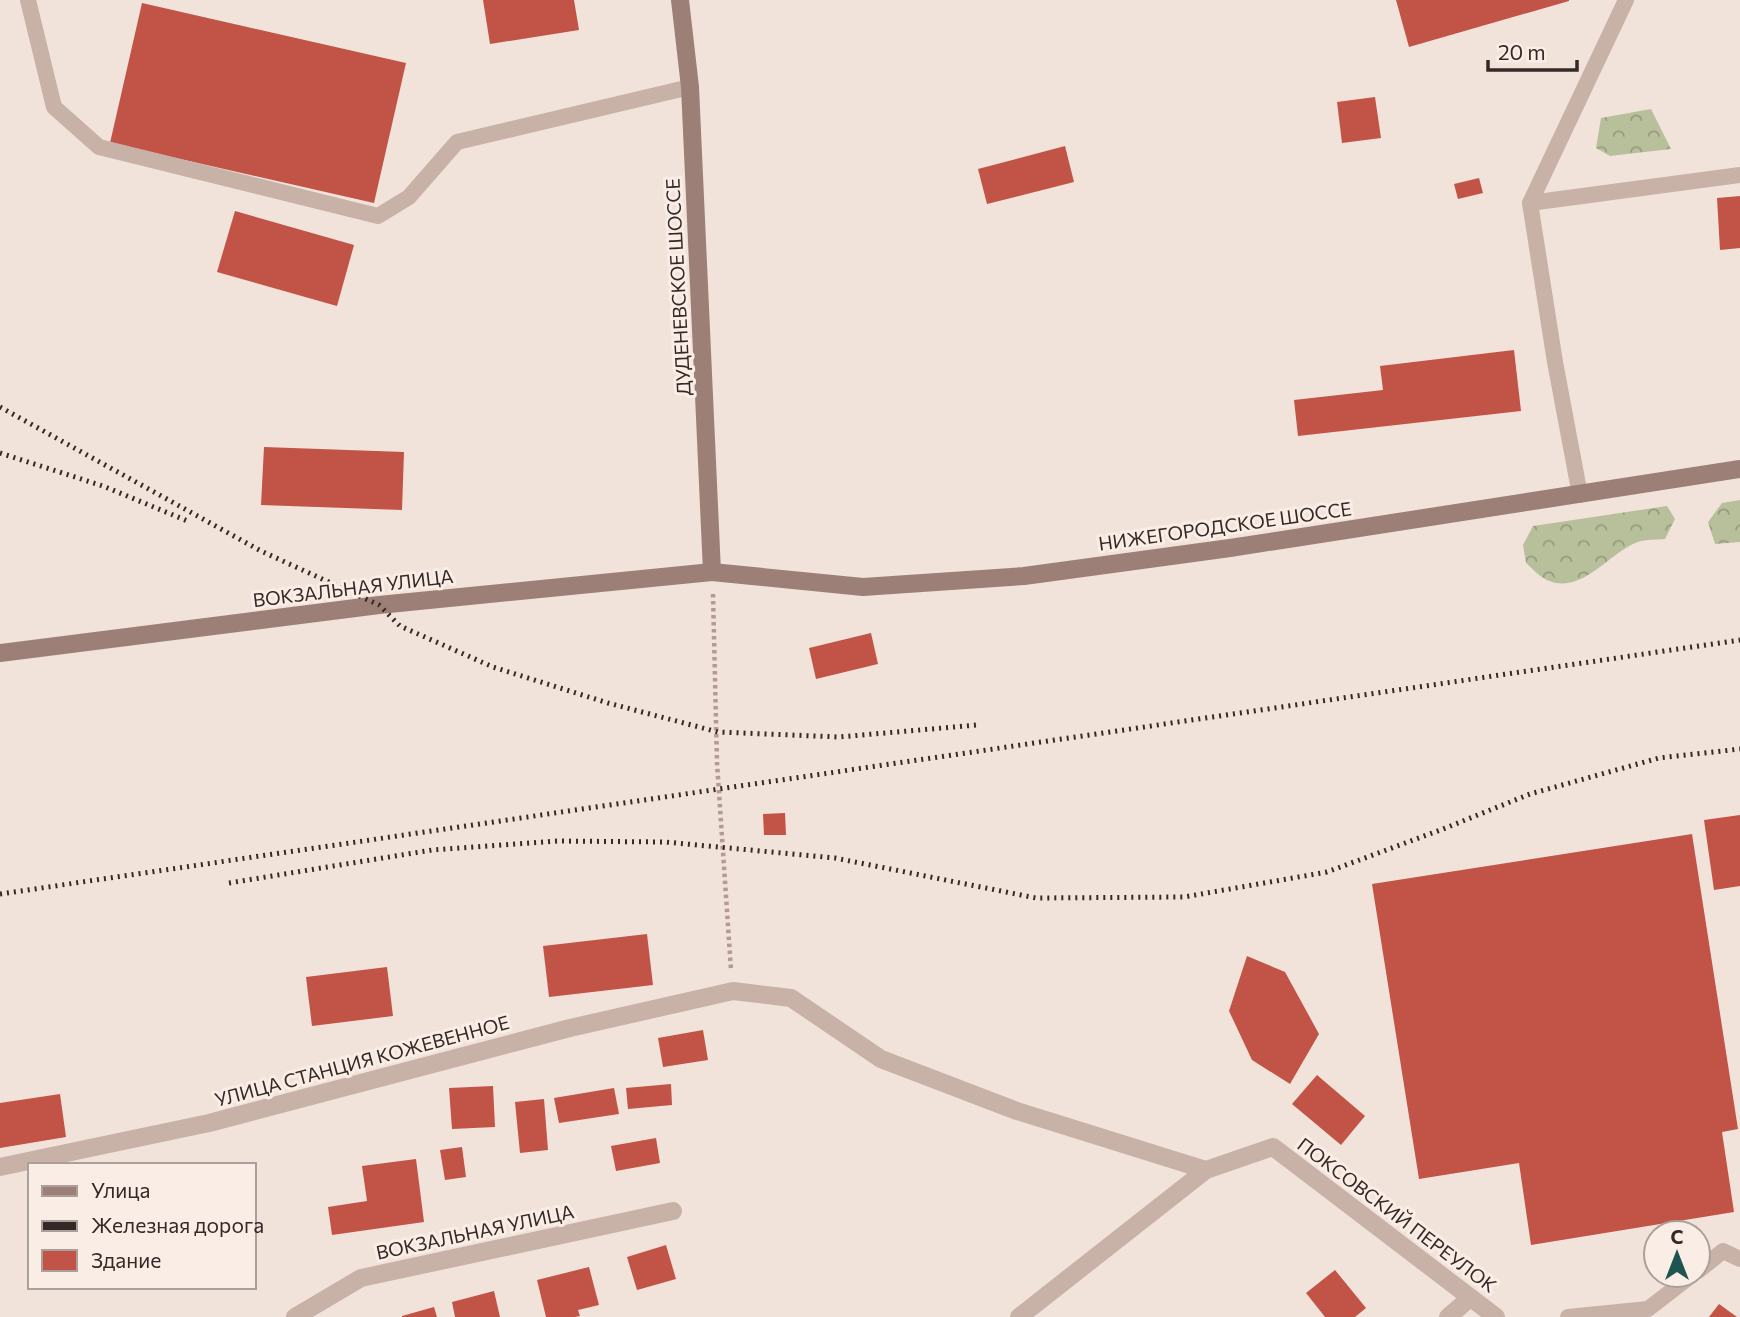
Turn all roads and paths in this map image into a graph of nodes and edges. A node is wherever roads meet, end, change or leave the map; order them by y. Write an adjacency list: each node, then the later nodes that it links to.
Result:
1 (28, 0): 4 (lane)
2 (680, 0): 4 (street, ДУДЕНЕВСКОЕ ШОССЕ)
3 (1626, 0): 6 (lane)
4 (690, 87): 9 (street, ДУДЕНЕВСКОЕ ШОССЕ)
5 (1740, 175): 6 (lane)
6 (1530, 203): 8 (lane)
7 (1740, 469): 8 (street, НИЖЕГОРОДСКОЕ ШОССЕ)
8 (1580, 495): 9 (street, НИЖЕГОРОДСКОЕ ШОССЕ)
9 (712, 572): 10 (street, ВОКЗАЛЬНАЯ УЛИЦА); 11 (path)
10 (0, 653)
11 (733, 991): 12 (street, УЛИЦА СТАНЦИЯ КОЖЕВЕННОЕ); 13 (street, УЛИЦА СТАНЦИЯ КОЖЕВЕННОЕ)
12 (0, 1167)
13 (1206, 1170): 18 (street, ПОКСОВСКИЙ ПЕРЕУЛОК); 20 (street)
14 (673, 1211): 19 (street, ВОКЗАЛЬНАЯ УЛИЦА)
15 (1740, 1259): 16 (lane)
16 (1712, 1260)
17 (1674, 1289): 23 (lane)
18 (1470, 1298): 21 (street); 22 (street, ПОКСОВСКИЙ ПЕРЕУЛОК)
19 (295, 1317)
20 (1018, 1317)
21 (1448, 1317)
22 (1496, 1317)
23 (1568, 1317)

